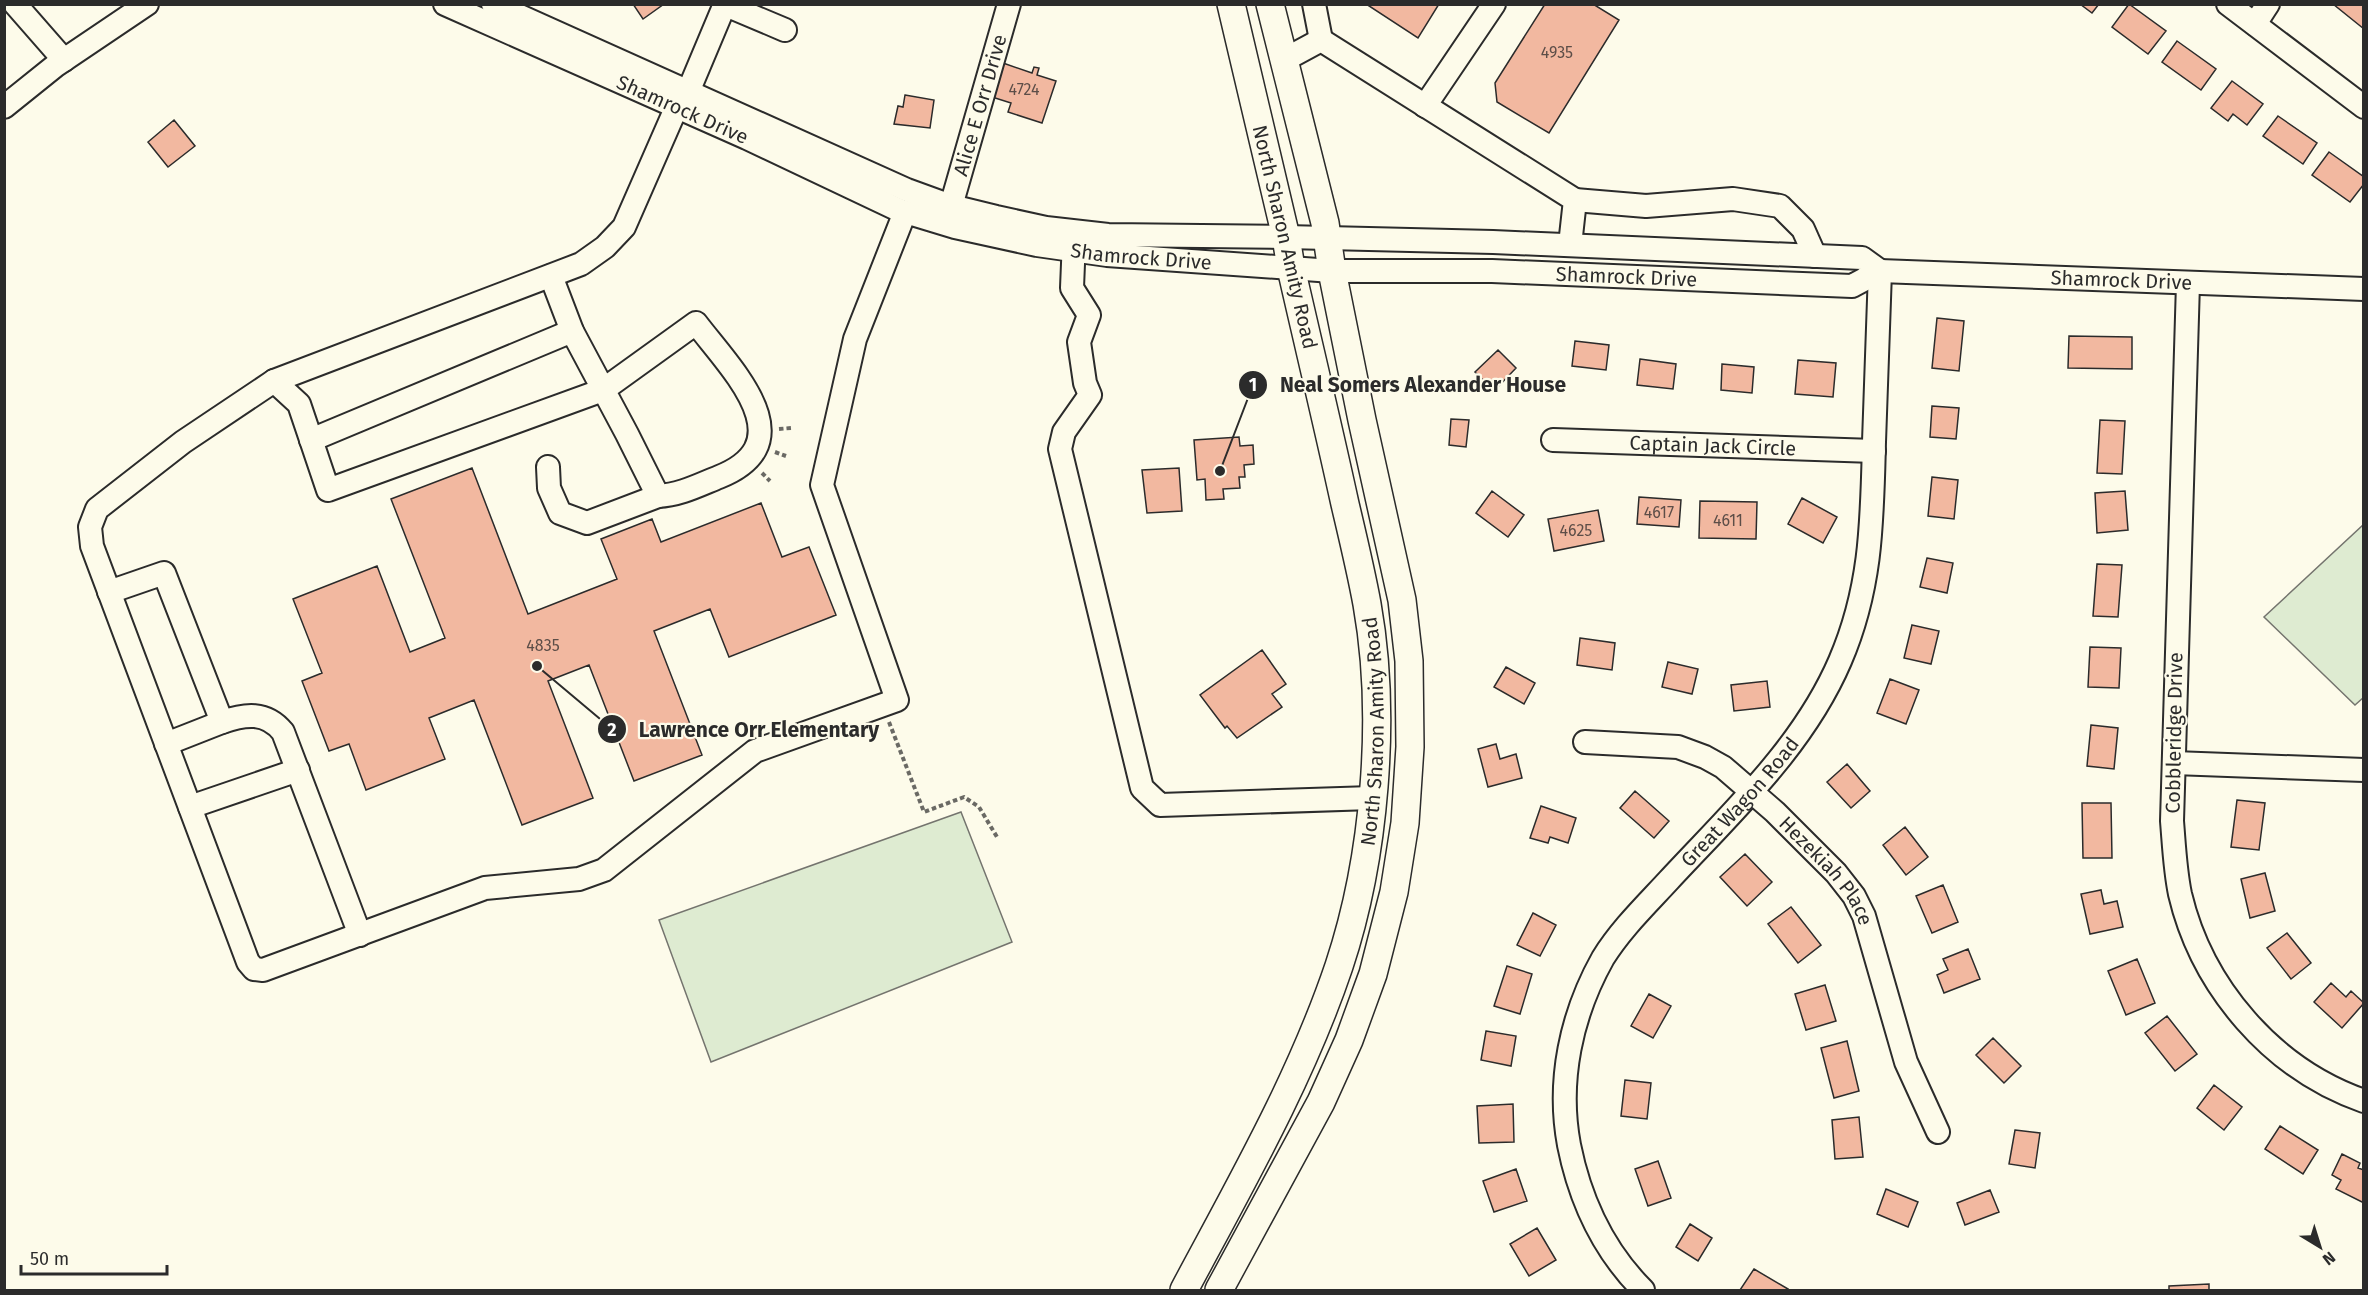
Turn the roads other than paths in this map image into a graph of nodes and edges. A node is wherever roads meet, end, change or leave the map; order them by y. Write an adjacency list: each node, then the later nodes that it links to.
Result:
1 (15, 4): 16 (street)
2 (147, 4): 16 (street)
3 (445, 4): 18 (street, Shamrock Drive)
4 (493, 4): 18 (street, Shamrock Drive)
5 (1009, 4): 23 (street, Alice E Orr Drive)
6 (1231, 4): 25 (main road, North Sharon Amity Road)
7 (1270, 4): 17 (main road, North Sharon Amity Road)
8 (1314, 4): 15 (street)
9 (1494, 4): 19 (street)
10 (2228, 4): 13 (street)
11 (2268, 4): 13 (street)
12 (725, 5): 14 (street); 18 (street)
13 (2255, 24): 21 (street)
14 (785, 30)
15 (1321, 40): 17 (street); 19 (street)
16 (63, 60): 20 (street)
17 (1284, 60): 26 (main road, North Sharon Amity Road)
18 (682, 99): 23 (street, Shamrock Drive); 24 (street, Shamrock Drive); 33 (street)
19 (1425, 106): 22 (street)
20 (4, 107)
21 (2364, 107)
22 (1575, 200): 28 (street); 29 (street)
23 (951, 206): 27 (street, Shamrock Drive)
24 (905, 212): 27 (street, Shamrock Drive); 54 (street)
25 (1286, 237): 26 (street, Shamrock Drive); 27 (street, Shamrock Drive); 30 (main road, North Sharon Amity Road)
26 (1327, 238): 28 (street, Shamrock Drive); 31 (main road, North Sharon Amity Road)
27 (1073, 242): 30 (street, Shamrock Drive); 52 (street)
28 (1569, 245): 29 (street, Shamrock Drive)
29 (1815, 256): 32 (street, Shamrock Drive)
30 (1291, 268): 31 (street, Shamrock Drive); 52 (main road, North Sharon Amity Road)
31 (1332, 271): 32 (street, Shamrock Drive); 60 (main road, North Sharon Amity Road)
32 (1880, 271): 34 (street, Shamrock Drive); 41 (street, Great Wagon Road)
33 (551, 276): 36 (street); 37 (street)
34 (2188, 283): 35 (street, Shamrock Drive); 48 (street, Cobbleridge Drive)
35 (2364, 289)
36 (572, 331): 38 (street); 39 (street)
37 (274, 381): 39 (street); 44 (street)
38 (603, 390): 39 (street); 43 (street); 43 (street)
39 (311, 440)
40 (1552, 440): 41 (street, Captain Jack Circle)
41 (1874, 451): 51 (street, Great Wagon Road)
42 (548, 467): 43 (street)
43 (658, 496)
44 (109, 592): 45 (street); 47 (street)
45 (222, 722): 47 (street); 49 (street)
46 (1585, 742): 51 (street, Hezekiah Place)
47 (166, 744): 53 (street)
48 (2174, 763): 50 (street); 55 (street, Cobbleridge Drive)
49 (298, 770): 53 (street); 54 (street)
50 (2364, 771)
51 (1751, 792): 56 (street, Hezekiah Place); 61 (street, Great Wagon Road)
52 (1372, 798): 57 (main road, North Sharon Amity Road)
53 (190, 807): 54 (street)
54 (360, 934)
55 (2364, 1101)
56 (1938, 1132)
57 (1241, 1182): 58 (main road, North Sharon Amity Road); 59 (main road)
58 (1184, 1290)
59 (1199, 1290)
60 (1219, 1290)
61 (1643, 1290)

